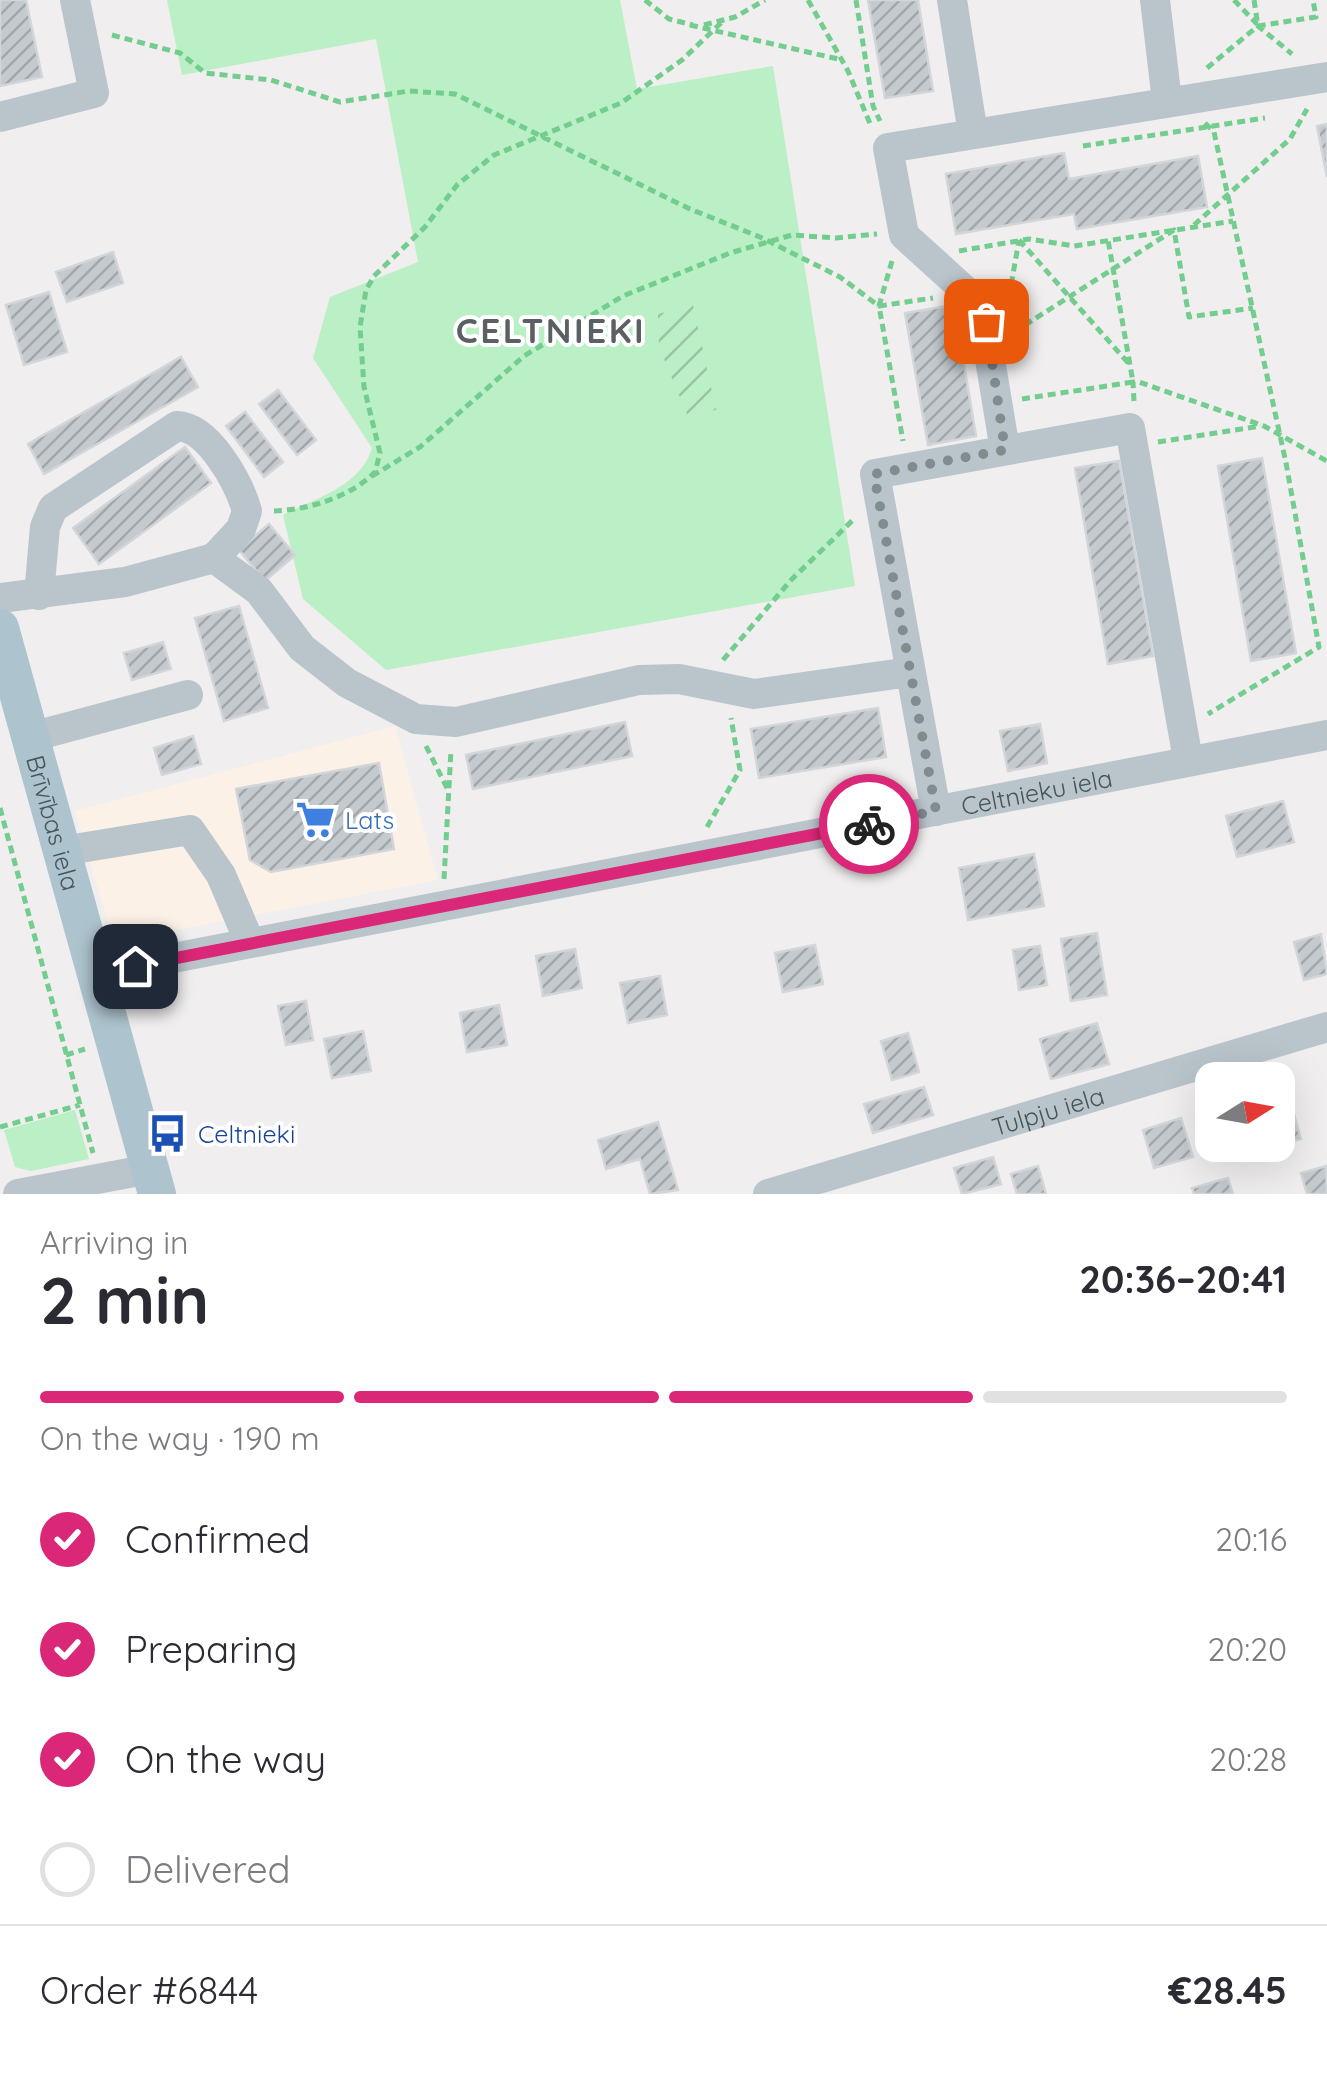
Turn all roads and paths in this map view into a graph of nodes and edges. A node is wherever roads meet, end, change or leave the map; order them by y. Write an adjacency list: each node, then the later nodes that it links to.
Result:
1 (645, 0): 12 (path)
2 (766, 0): 11 (path)
3 (808, 0): 15 (path)
4 (856, 0): 21 (path)
5 (952, 0): 19 (street)
6 (1155, 0): 17 (street)
7 (1234, 0): 13 (path)
8 (1254, 0): 13 (path)
9 (1313, 0): 13 (path)
10 (78, 14): 18 (street); 20 (path)
11 (722, 22): 12 (path); 14 (path)
12 (690, 25): 14 (path)
13 (1258, 26): 16 (path); 17 (path)
14 (714, 30): 15 (path); 20 (path)
15 (844, 64): 21 (path)
16 (1321, 85): 17 (street); 22 (path)
17 (1174, 100): 19 (street); 22 (path)
18 (0, 117)
19 (973, 134): 21 (street)
20 (541, 137): 29 (path); 46 (path)
21 (888, 148): 26 (street)
22 (1228, 196): 23 (path); 24 (path)
23 (1233, 221): 24 (path); 35 (path)
24 (1191, 228): 25 (path)
25 (1174, 230): 28 (path); 31 (path); 35 (path)
26 (903, 233): 29 (path); 30 (street); 34 (path)
27 (1019, 240): 28 (path); 30 (path); 33 (path); 36 (path)
28 (1108, 240): 31 (path)
29 (767, 241): 34 (path); 46 (path)
30 (926, 256): 32 (street)
31 (1114, 270): 33 (path); 37 (path)
32 (971, 292): 34 (path); 36 (street)
33 (1069, 297): 36 (path); 37 (path)
34 (879, 306): 45 (path)
35 (1253, 308): 41 (path)
36 (996, 343): 39 (street)
37 (1130, 366): 38 (path)
38 (1133, 382): 39 (path); 40 (path); 42 (path)
39 (998, 402): 43 (street)
40 (1264, 426): 41 (path); 42 (path)
41 (1280, 433): 44 (path); 58 (path)
42 (1132, 437): 43 (street); 58 (street)
43 (1005, 450): 45 (street)
44 (1327, 461)
45 (908, 468): 47 (street)
46 (372, 476): 48 (path)
47 (878, 495): 53 (street); 55 (path)
48 (248, 514): 49 (street); 50 (street)
49 (214, 558): 50 (street); 57 (street)
50 (39, 595): 51 (street)
51 (0, 598)
52 (0, 628): 54 (main road, Brīvības iela)
53 (910, 672): 55 (street); 63 (street)
54 (8, 688): 60 (main road, Brīvības iela)
55 (719, 688): 57 (street); 64 (path)
56 (188, 695): 60 (street)
57 (456, 722): 66 (path)
58 (1182, 725): 61 (street)
59 (1327, 735): 61 (street, Celtnieku iela)
60 (31, 737): 65 (main road, Brīvības iela)
61 (1188, 760): 63 (street, Celtnieku iela)
62 (0, 808): 70 (path)
63 (936, 811): 67 (street, Celtnieku iela)
64 (700, 836)
65 (62, 851): 67 (street); 68 (main road, Brīvības iela)
66 (443, 886)
67 (250, 943): 68 (street, Celtnieku iela)
68 (96, 973): 73 (main road, Brīvības iela)
69 (1327, 1028): 75 (street, Tulpju iela)
70 (80, 1105): 71 (path); 72 (path)
71 (0, 1128)
72 (100, 1178): 73 (street); 74 (street)
73 (154, 1181)
74 (18, 1194)
75 (768, 1194)

